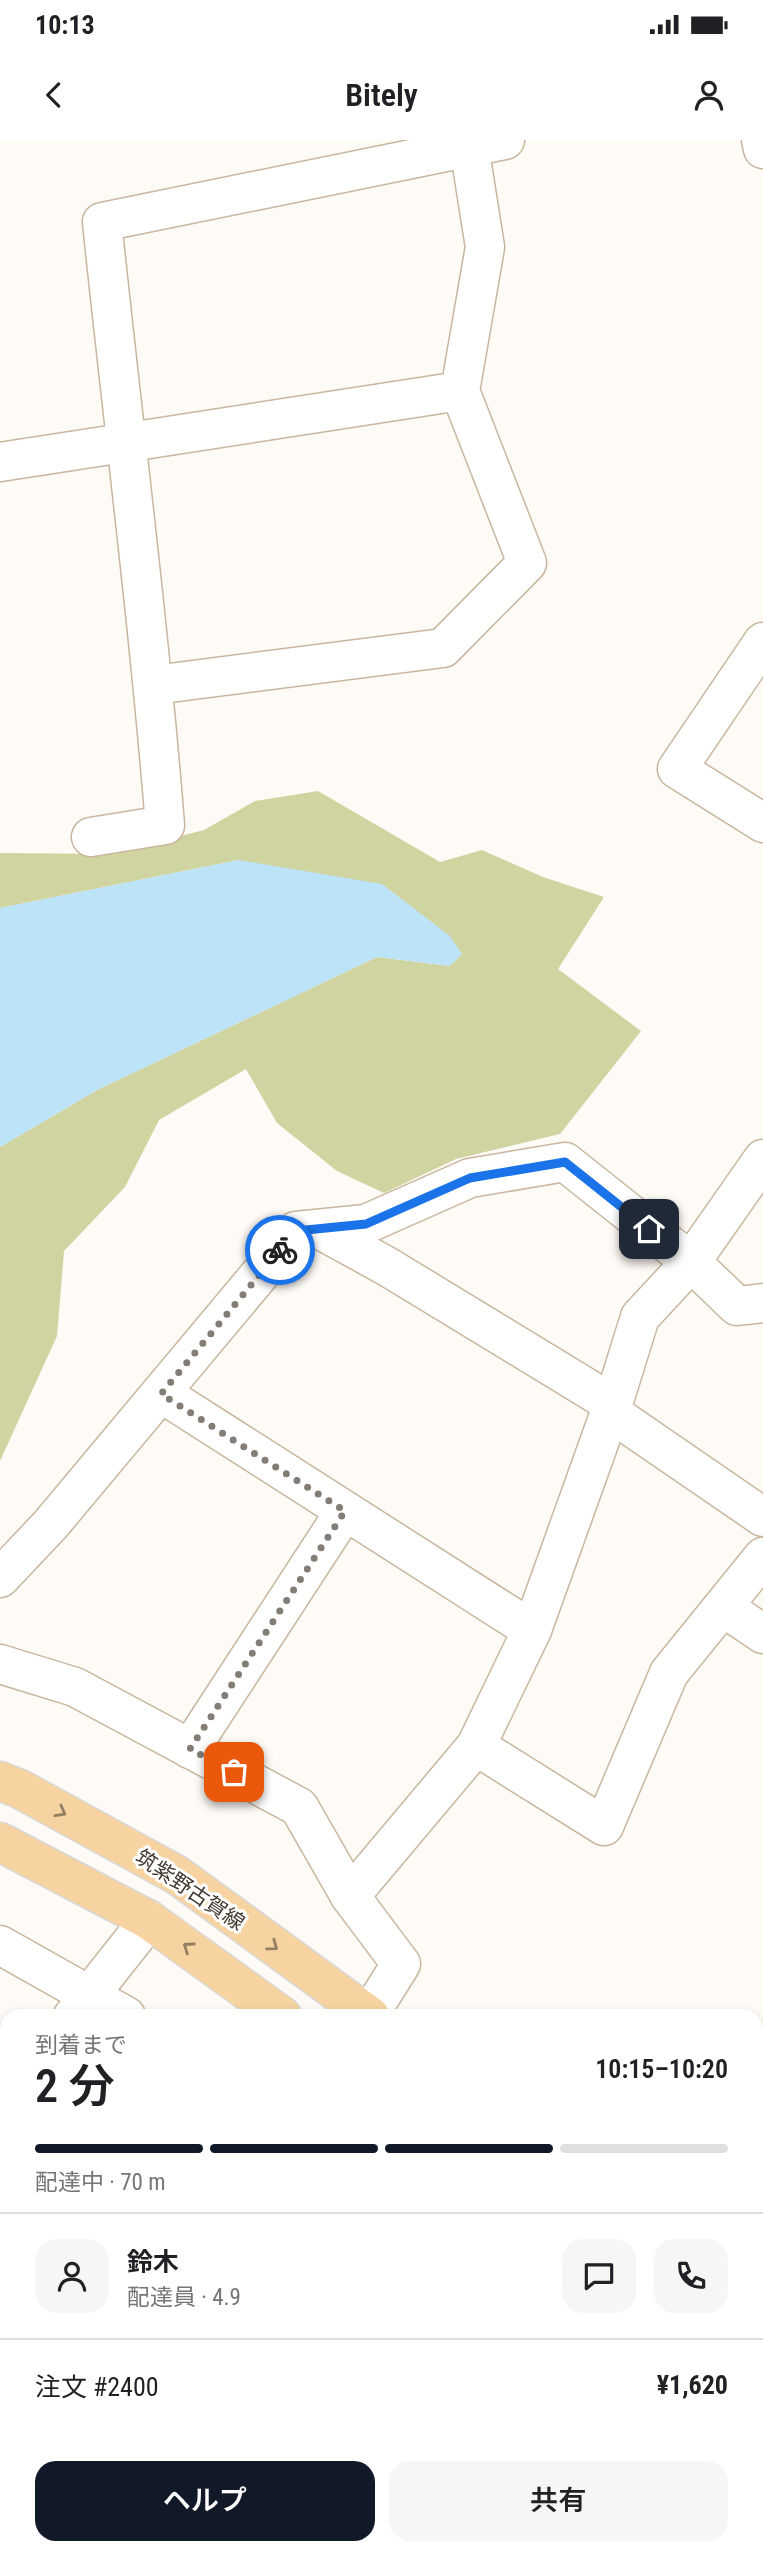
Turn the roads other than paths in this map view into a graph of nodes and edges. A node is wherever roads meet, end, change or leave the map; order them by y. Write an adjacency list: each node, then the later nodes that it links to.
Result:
1 (761, 140): 3 (street)
2 (481, 143): 4 (street); 5 (street)
3 (763, 149)
4 (460, 391): 5 (street); 8 (street)
5 (125, 443): 6 (street); 8 (street)
6 (0, 462)
7 (763, 642): 9 (street)
8 (154, 685): 10 (street)
9 (763, 822)
10 (91, 837)
11 (763, 1159): 13 (street)
12 (319, 1229): 13 (street); 15 (street); 16 (street)
13 (691, 1262): 14 (street); 16 (street)
14 (763, 1303)
15 (161, 1394): 17 (street); 20 (street)
16 (611, 1408): 18 (street); 22 (street)
17 (345, 1511): 22 (street); 26 (street)
18 (763, 1517)
19 (763, 1558): 21 (street)
20 (0, 1578)
21 (723, 1608): 23 (street); 25 (street)
22 (533, 1630): 25 (street)
23 (763, 1634)
24 (0, 1664): 26 (street)
25 (476, 1746): 29 (street)
26 (190, 1749): 29 (street)
27 (0, 1781): 34 (main road, 筑紫野古賀線, one-way to 34)
28 (0, 1842): 30 (main road)
29 (350, 1896): 35 (street)
30 (149, 1920): 32 (street); 33 (main road, one-way to 30)
31 (0, 1945): 32 (street)
32 (81, 2005)
33 (272, 2009)
34 (361, 2009)
35 (373, 2009)

